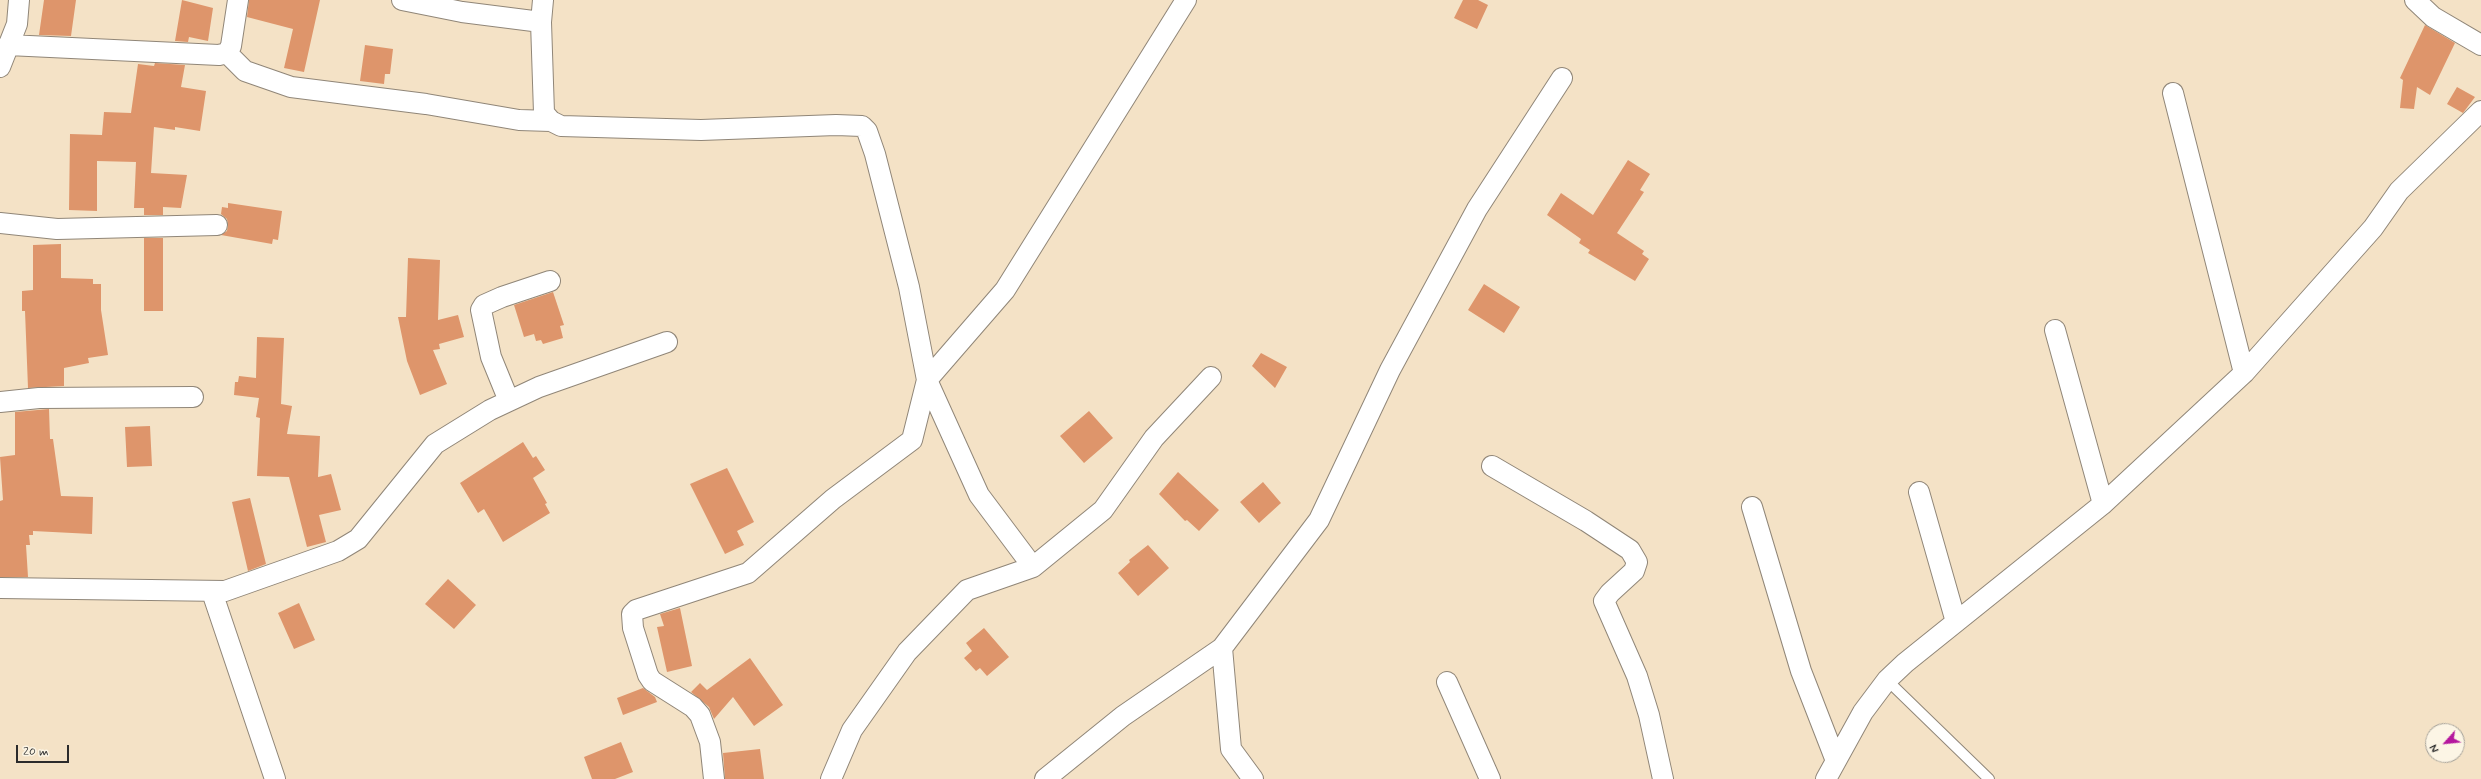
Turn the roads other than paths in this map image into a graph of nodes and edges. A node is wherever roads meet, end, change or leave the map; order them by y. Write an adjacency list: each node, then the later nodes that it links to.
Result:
1 (19, 0): 8 (street)
2 (238, 0): 11 (street)
3 (402, 0): 7 (street)
4 (543, 0): 7 (street)
5 (1186, 0): 24 (street)
6 (2415, 0): 10 (street)
7 (541, 22): 16 (street)
8 (8, 23): 9 (street)
9 (8, 45): 11 (street); 12 (street)
10 (2481, 45)
11 (227, 53): 16 (street)
12 (0, 68)
13 (1562, 78): 36 (street)
14 (2173, 93): 22 (street)
15 (2481, 111): 22 (street)
16 (551, 121): 24 (street)
17 (0, 223): 18 (street)
18 (217, 225)
19 (550, 281): 26 (street)
20 (2055, 330): 30 (street)
21 (667, 342): 26 (street)
22 (2244, 373): 30 (street)
23 (1211, 377): 32 (street)
24 (927, 380): 32 (street); 41 (street)
25 (193, 397): 27 (street)
26 (509, 401): 34 (street)
27 (0, 402)
28 (1492, 466): 46 (street)
29 (1919, 492): 35 (street)
30 (2103, 504): 35 (street)
31 (1752, 507): 39 (street)
32 (1033, 567): 42 (street)
33 (0, 588): 34 (street)
34 (212, 592): 40 (street)
35 (1956, 622): 37 (street)
36 (1222, 648): 43 (street); 44 (street)
37 (1887, 680): 39 (street); 48 (lane)
38 (1447, 682): 45 (street)
39 (1836, 761): 47 (street)
40 (275, 779)
41 (714, 779)
42 (831, 779)
43 (1045, 779)
44 (1253, 779)
45 (1490, 779)
46 (1663, 779)
47 (1826, 779)
48 (1989, 779)

